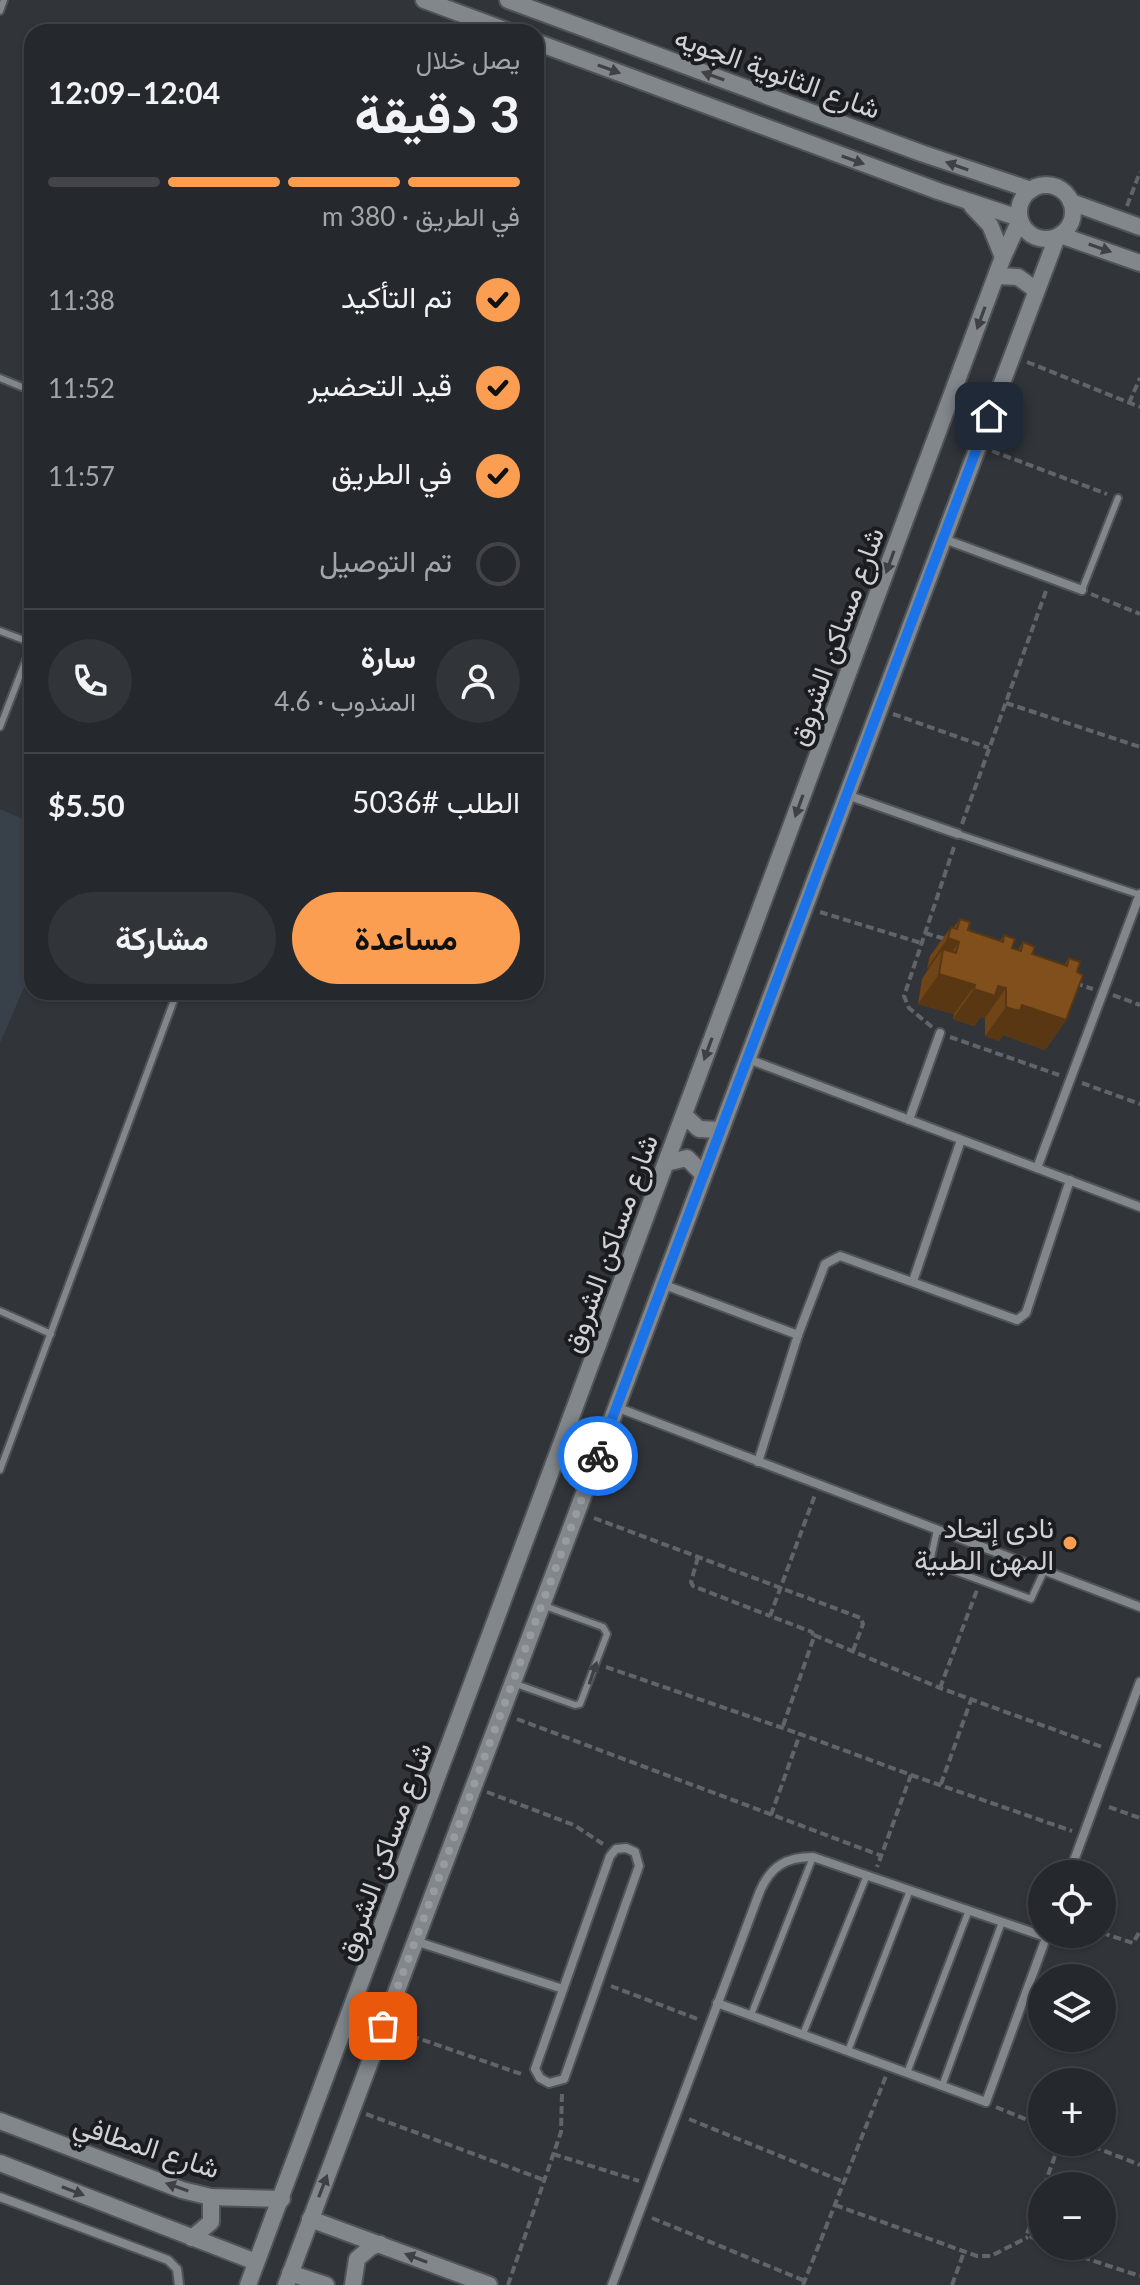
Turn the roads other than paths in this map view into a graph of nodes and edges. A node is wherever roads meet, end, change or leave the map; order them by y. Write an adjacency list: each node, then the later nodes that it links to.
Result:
1 (4, 0): 4 (lane)
2 (424, 0): 5 (street)
3 (508, 0): 7 (street, شارع الثانوية الجويه, one-way to 3)
4 (0, 11)
5 (488, 24)
6 (544, 45): 8 (street, شارع الثانوية الجويه, one-way to 8)
7 (1031, 190): 9 (street); 10 (street)
8 (964, 201): 10 (street, شارع الثانوية الجويه); 13 (street)
9 (1071, 202): 11 (street); 12 (street)
10 (1020, 219): 12 (street); 13 (street, شارع مساكن الشروق)
11 (1140, 227)
12 (1059, 236): 14 (street, one-way to 14); 16 (street)
13 (1003, 257): 15 (street, شارع مساكن الشروق)
14 (1140, 263)
15 (997, 276): 16 (street); 32 (street, شارع مساكن الشروق, one-way to 32)
16 (1036, 290): 20 (street)
17 (0, 378): 18 (lane)
18 (24, 388)
19 (1118, 498): 21 (lane)
20 (943, 539): 21 (street); 26 (street)
21 (1082, 590)
22 (0, 631): 23 (lane)
23 (24, 640)
24 (24, 664): 25 (lane)
25 (0, 727)
26 (847, 795): 27 (street); 31 (street)
27 (958, 834): 28 (lane)
28 (1140, 894): 37 (street)
29 (174, 1000): 44 (lane)
30 (940, 1033): 33 (street)
31 (747, 1059): 33 (street); 34 (street)
32 (684, 1115): 34 (street); 36 (street, شارع مساكن الشروق)
33 (909, 1120): 35 (street)
34 (720, 1130): 38 (street)
35 (961, 1140): 37 (street); 41 (street)
36 (666, 1163): 38 (street); 75 (street, شارع مساكن الشروق)
37 (1037, 1168): 39 (street)
38 (703, 1174): 42 (street)
39 (1070, 1180): 40 (street); 41 (street)
40 (1140, 1207)
41 (913, 1281): 45 (street)
42 (662, 1284): 45 (street); 46 (street)
43 (0, 1311): 44 (lane)
44 (51, 1334): 48 (lane)
45 (798, 1335): 47 (street)
46 (616, 1407): 47 (street); 51 (street)
47 (758, 1462): 49 (street)
48 (0, 1470)
49 (937, 1530): 50 (street); 50 (lane)
50 (1044, 1571): 52 (street)
51 (542, 1605): 54 (street); 54 (lane, one-way to 51)
52 (1140, 1607)
53 (1140, 1682): 56 (street)
54 (512, 1683): 62 (street)
55 (813, 1857): 57 (street); 65 (street); 66 (lane)
56 (1074, 1860)
57 (870, 1876): 58 (street); 67 (lane)
58 (910, 1890): 59 (street); 68 (lane)
59 (969, 1910): 60 (street); 69 (lane)
60 (1002, 1922): 61 (street); 70 (lane)
61 (1028, 1930)
62 (415, 1941): 64 (street); 76 (street, one-way to 62)
63 (1042, 1948): 70 (street)
64 (563, 1989): 64 (street)
65 (717, 2003): 66 (street); 86 (street)
66 (751, 2015): 67 (street)
67 (803, 2034): 68 (street)
68 (848, 2051): 69 (street)
69 (907, 2073): 70 (street)
70 (942, 2086)
71 (0, 2121): 74 (street, شارع المطافي, one-way to 71)
72 (0, 2163): 77 (street, one-way to 77)
73 (0, 2197): 81 (street)
74 (211, 2197): 75 (street, شارع المطافي); 77 (street)
75 (282, 2199): 79 (street, شارع مساكن الشروق)
76 (310, 2219): 78 (street); 80 (street)
77 (192, 2238): 79 (street)
78 (380, 2244): 84 (street); 85 (street, one-way to 78)
79 (256, 2262): 82 (street, شارع مساكن الشروق)
80 (288, 2279): 83 (street)
81 (179, 2285)
82 (248, 2285)
83 (326, 2285)
84 (353, 2285)
85 (489, 2285)
86 (612, 2285)

